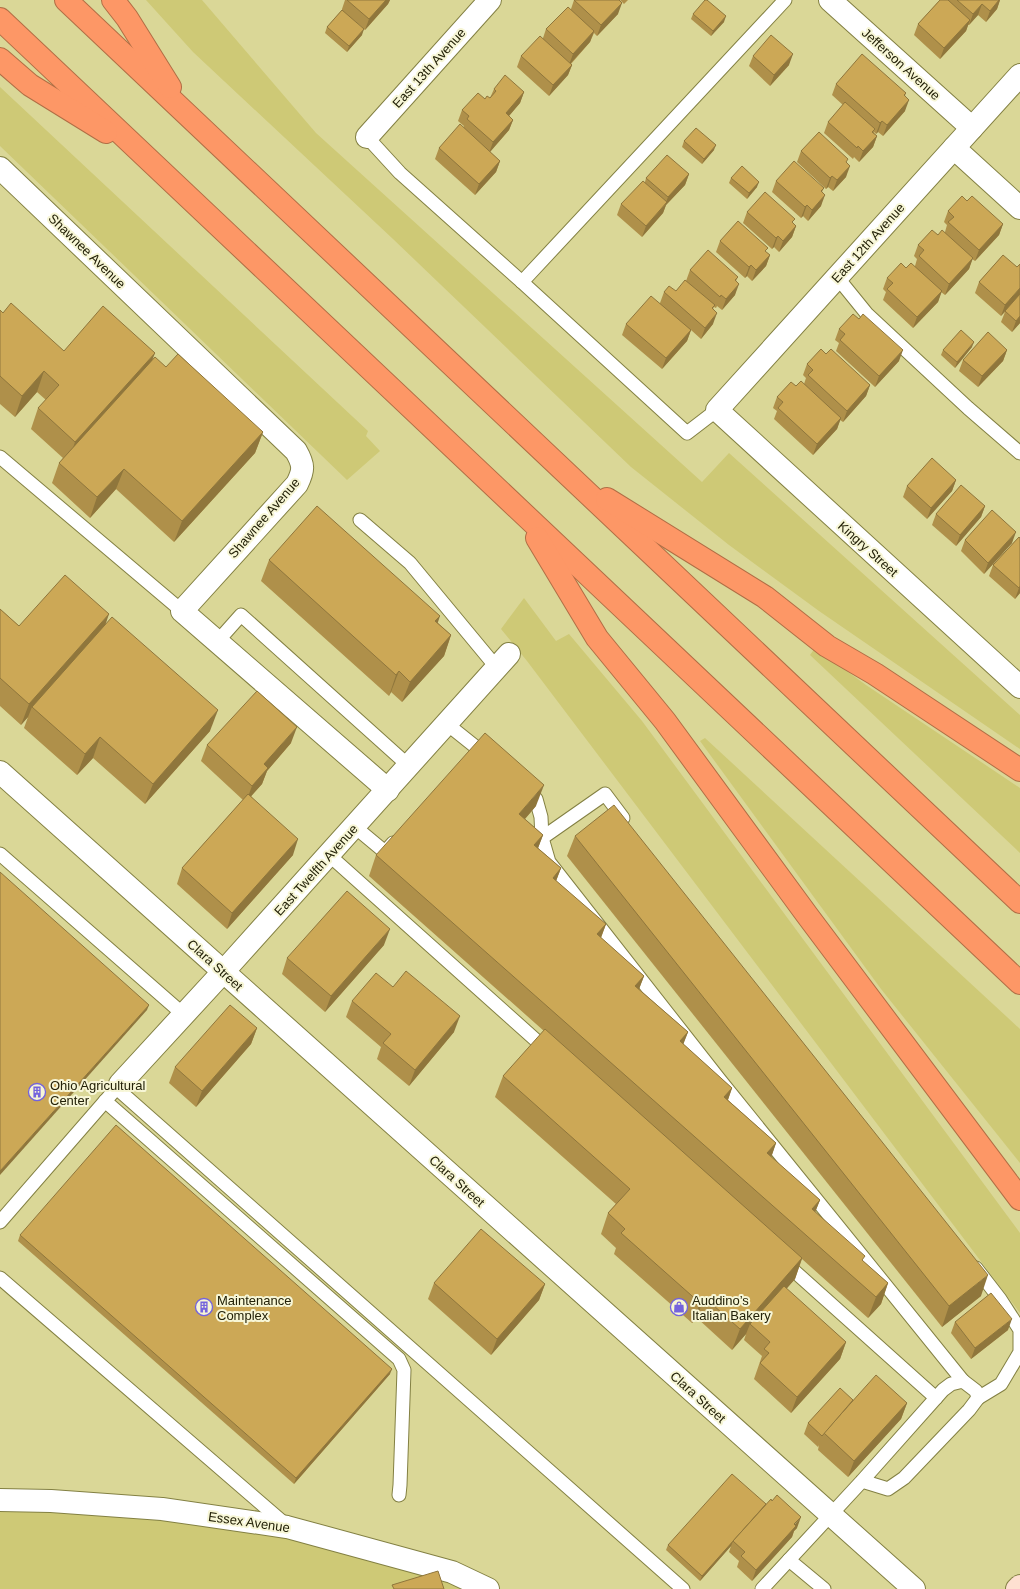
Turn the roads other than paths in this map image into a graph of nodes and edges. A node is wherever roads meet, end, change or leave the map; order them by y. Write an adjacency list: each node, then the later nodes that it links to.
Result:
1 (66, 0): 9 (highway)
2 (113, 0): 9 (highway)
3 (490, 0): 11 (street, East 13th Avenue)
4 (785, 0): 17 (lane)
5 (830, 0): 10 (street, Jefferson Avenue)
6 (0, 19): 13 (highway)
7 (0, 59): 13 (highway)
8 (1020, 75): 10 (street, East 12th Avenue)
9 (185, 112): 21 (highway)
10 (972, 128): 12 (street, East 12th Avenue)
11 (367, 137): 17 (lane)
12 (954, 148): 15 (street); 16 (street, East 12th Avenue)
13 (146, 157): 22 (highway)
14 (0, 168): 24 (street, Shawnee Avenue)
15 (1020, 208)
16 (837, 277): 18 (street, East 12th Avenue); 19 (lane)
17 (522, 282): 18 (lane)
18 (716, 410): 27 (street, Kingry Street)
19 (1020, 453)
20 (0, 457): 24 (lane)
21 (566, 473): 33 (highway); 43 (highway)
22 (523, 514): 45 (highway); 50 (highway)
23 (360, 520): 26 (lane)
24 (182, 611): 25 (street)
25 (217, 642): 32 (lane); 36 (street)
26 (503, 661): 28 (street, East Twelfth Avenue)
27 (1020, 687)
28 (447, 724): 29 (lane); 32 (street, East Twelfth Avenue)
29 (478, 749): 30 (lane); 31 (lane)
30 (468, 760)
31 (495, 762)
32 (409, 766): 36 (street, East Twelfth Avenue)
33 (1020, 770)
34 (0, 772): 44 (street, Clara Street)
35 (519, 782): 40 (lane)
36 (388, 790): 38 (street, East Twelfth Avenue)
37 (629, 825): 40 (lane)
38 (355, 827): 39 (lane); 42 (street, East Twelfth Avenue)
39 (400, 835)
40 (542, 838): 55 (lane)
41 (0, 854): 46 (lane)
42 (329, 855): 44 (street, East Twelfth Avenue); 47 (lane)
43 (1020, 902)
44 (223, 972): 46 (street, East Twelfth Avenue); 61 (street, Clara Street)
45 (1020, 983)
46 (184, 1015): 48 (street, East Twelfth Avenue)
47 (555, 1057)
48 (120, 1084): 49 (lane); 66 (lane)
49 (105, 1102): 51 (lane); 59 (lane)
50 (1020, 1199)
51 (0, 1222)
52 (775, 1254): 56 (lane)
53 (966, 1255): 57 (lane)
54 (0, 1278): 62 (lane)
55 (964, 1381): 56 (lane); 57 (lane)
56 (936, 1398): 58 (lane)
57 (978, 1398): 58 (lane)
58 (862, 1481): 61 (lane)
59 (399, 1495)
60 (0, 1500): 62 (street, Essex Avenue)
61 (830, 1514): 63 (lane); 69 (street, Clara Street)
62 (288, 1527): 65 (street, Essex Avenue)
63 (789, 1560): 67 (lane); 68 (lane)
64 (1020, 1586): 70 (street)
65 (488, 1589)
66 (683, 1589)
67 (762, 1589)
68 (824, 1589)
69 (914, 1589)
70 (1017, 1589)

